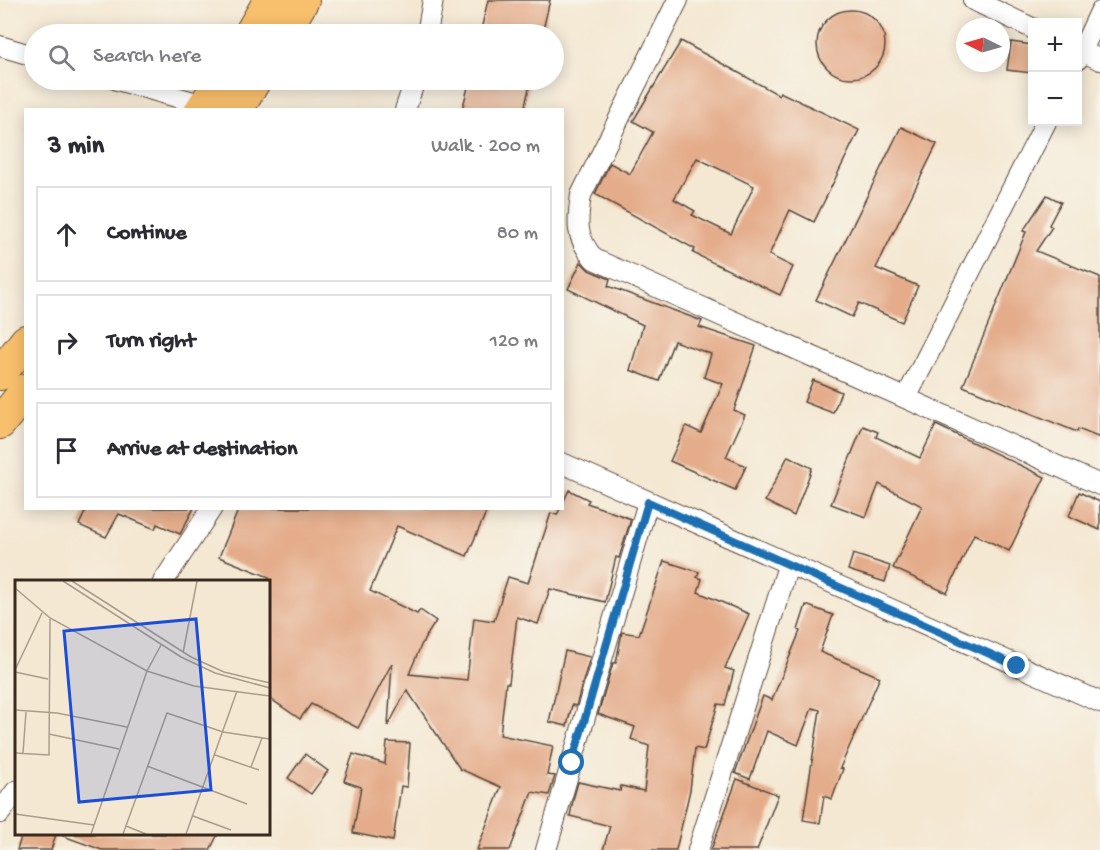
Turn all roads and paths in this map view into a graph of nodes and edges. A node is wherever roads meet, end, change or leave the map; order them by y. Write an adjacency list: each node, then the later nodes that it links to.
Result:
1 (270, 0): 7 (highway)
2 (303, 0): 8 (highway)
3 (433, 0): 9 (street)
4 (678, 0): 27 (street)
5 (973, 0): 10 (street)
6 (1100, 12): 12 (street)
7 (256, 24)
8 (289, 24)
9 (429, 24)
10 (1028, 26)
11 (0, 46): 13 (street)
12 (1082, 47)
13 (24, 53)
14 (1082, 54): 15 (street)
15 (1100, 60)
16 (149, 90): 20 (street)
17 (215, 90): 20 (highway)
18 (249, 90): 21 (highway)
19 (412, 90): 22 (street)
20 (203, 107)
21 (238, 108)
22 (406, 108)
23 (1044, 126): 27 (street)
24 (24, 344): 25 (highway)
25 (0, 374)
26 (24, 393): 28 (highway)
27 (906, 398): 30 (street)
28 (0, 423)
29 (564, 465): 31 (street)
30 (1100, 485)
31 (648, 502): 33 (street); 38 (street)
32 (211, 510): 34 (street)
33 (788, 566): 35 (street); 39 (street)
34 (163, 580)
35 (1100, 702)
36 (15, 792): 37 (street)
37 (0, 813)
38 (546, 850)
39 (698, 850)

